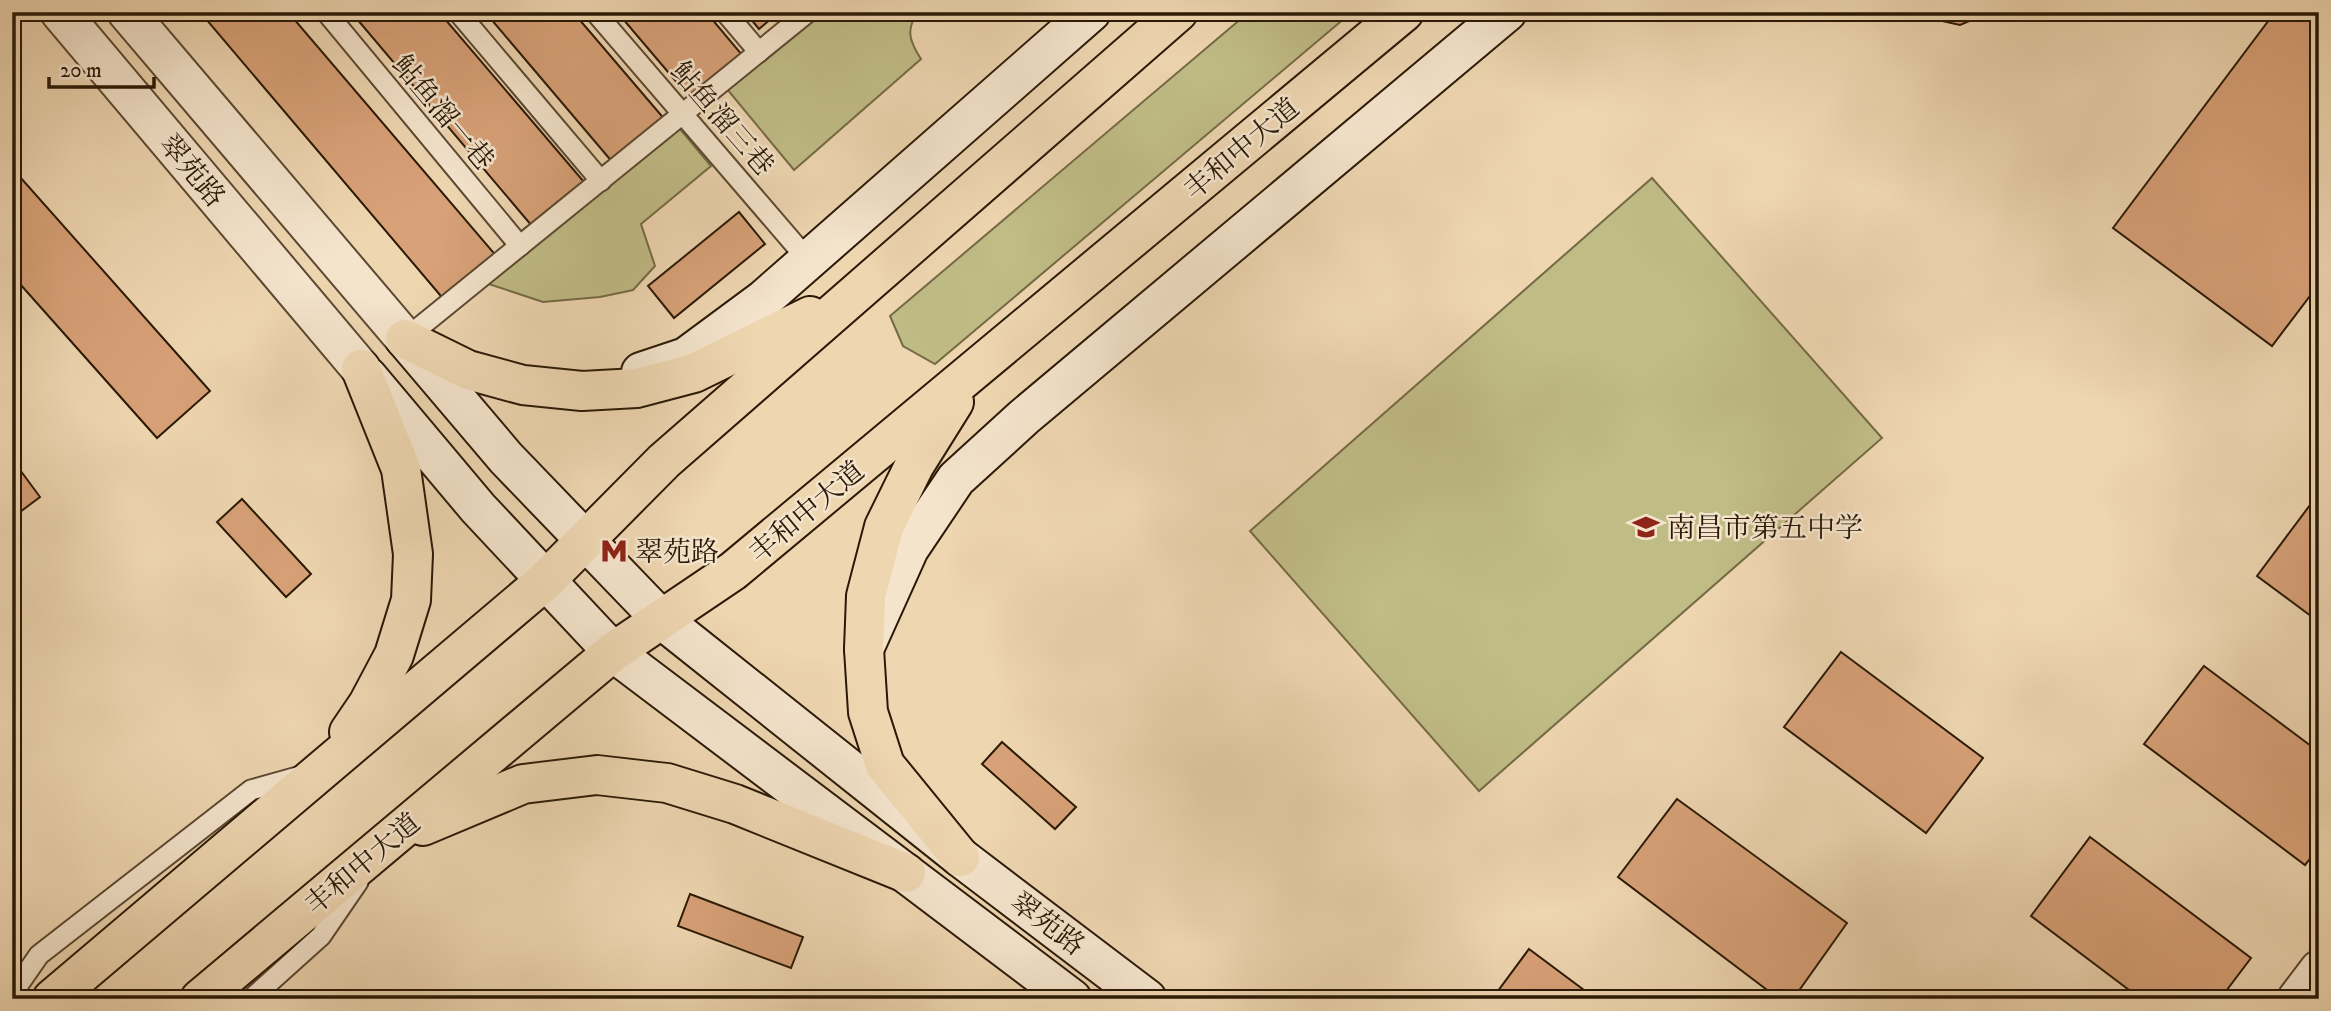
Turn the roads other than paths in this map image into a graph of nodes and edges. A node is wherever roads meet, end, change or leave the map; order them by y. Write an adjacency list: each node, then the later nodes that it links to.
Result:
1 (61, 12): 19 (main road, 翠苑路)
2 (127, 12): 18 (main road, 翠苑路)
3 (326, 12): 15 (lane, 鲇鱼溜一巷)
4 (458, 12): 14 (lane)
5 (595, 12): 13 (lane, 鲇鱼溜三巷)
6 (725, 12): 12 (lane)
7 (808, 12): 12 (lane)
8 (1091, 12): 16 (main road)
9 (1178, 12): 17 (main road)
10 (1404, 12): 20 (main road, 丰和中大道)
11 (1507, 12): 25 (main road)
12 (759, 52): 13 (lane)
13 (682, 114): 14 (lane); 16 (lane, 鲇鱼溜三巷)
14 (601, 181): 15 (lane)
15 (520, 247): 18 (lane)
16 (808, 260): 21 (main road)
17 (856, 293): 21 (main road); 22 (main road)
18 (405, 339): 21 (main road); 22 (main road, 翠苑路)
19 (361, 369): 23 (main road, 翠苑路); 27 (main road)
20 (973, 372): 24 (main road, 丰和中大道); 25 (main road)
21 (582, 391)
22 (585, 540): 23 (main road); 24 (main road, 翠苑路)
23 (544, 581): 26 (main road, 翠苑路); 27 (main road)
24 (661, 620): 26 (main road, 丰和中大道); 29 (main road, 翠苑路)
25 (864, 649): 29 (main road)
26 (613, 652): 28 (main road, 丰和中大道); 30 (main road, 翠苑路)
27 (322, 770): 32 (lane); 33 (main road)
28 (386, 842): 30 (main road); 34 (main road, 丰和中大道); 35 (lane)
29 (960, 857): 37 (main road, 翠苑路)
30 (906, 873): 36 (main road, 翠苑路)
31 (2319, 970): 38 (main road)
32 (12, 994)
33 (52, 999)
34 (200, 999)
35 (251, 999)
36 (1072, 999)
37 (1147, 999)
38 (2297, 999)

